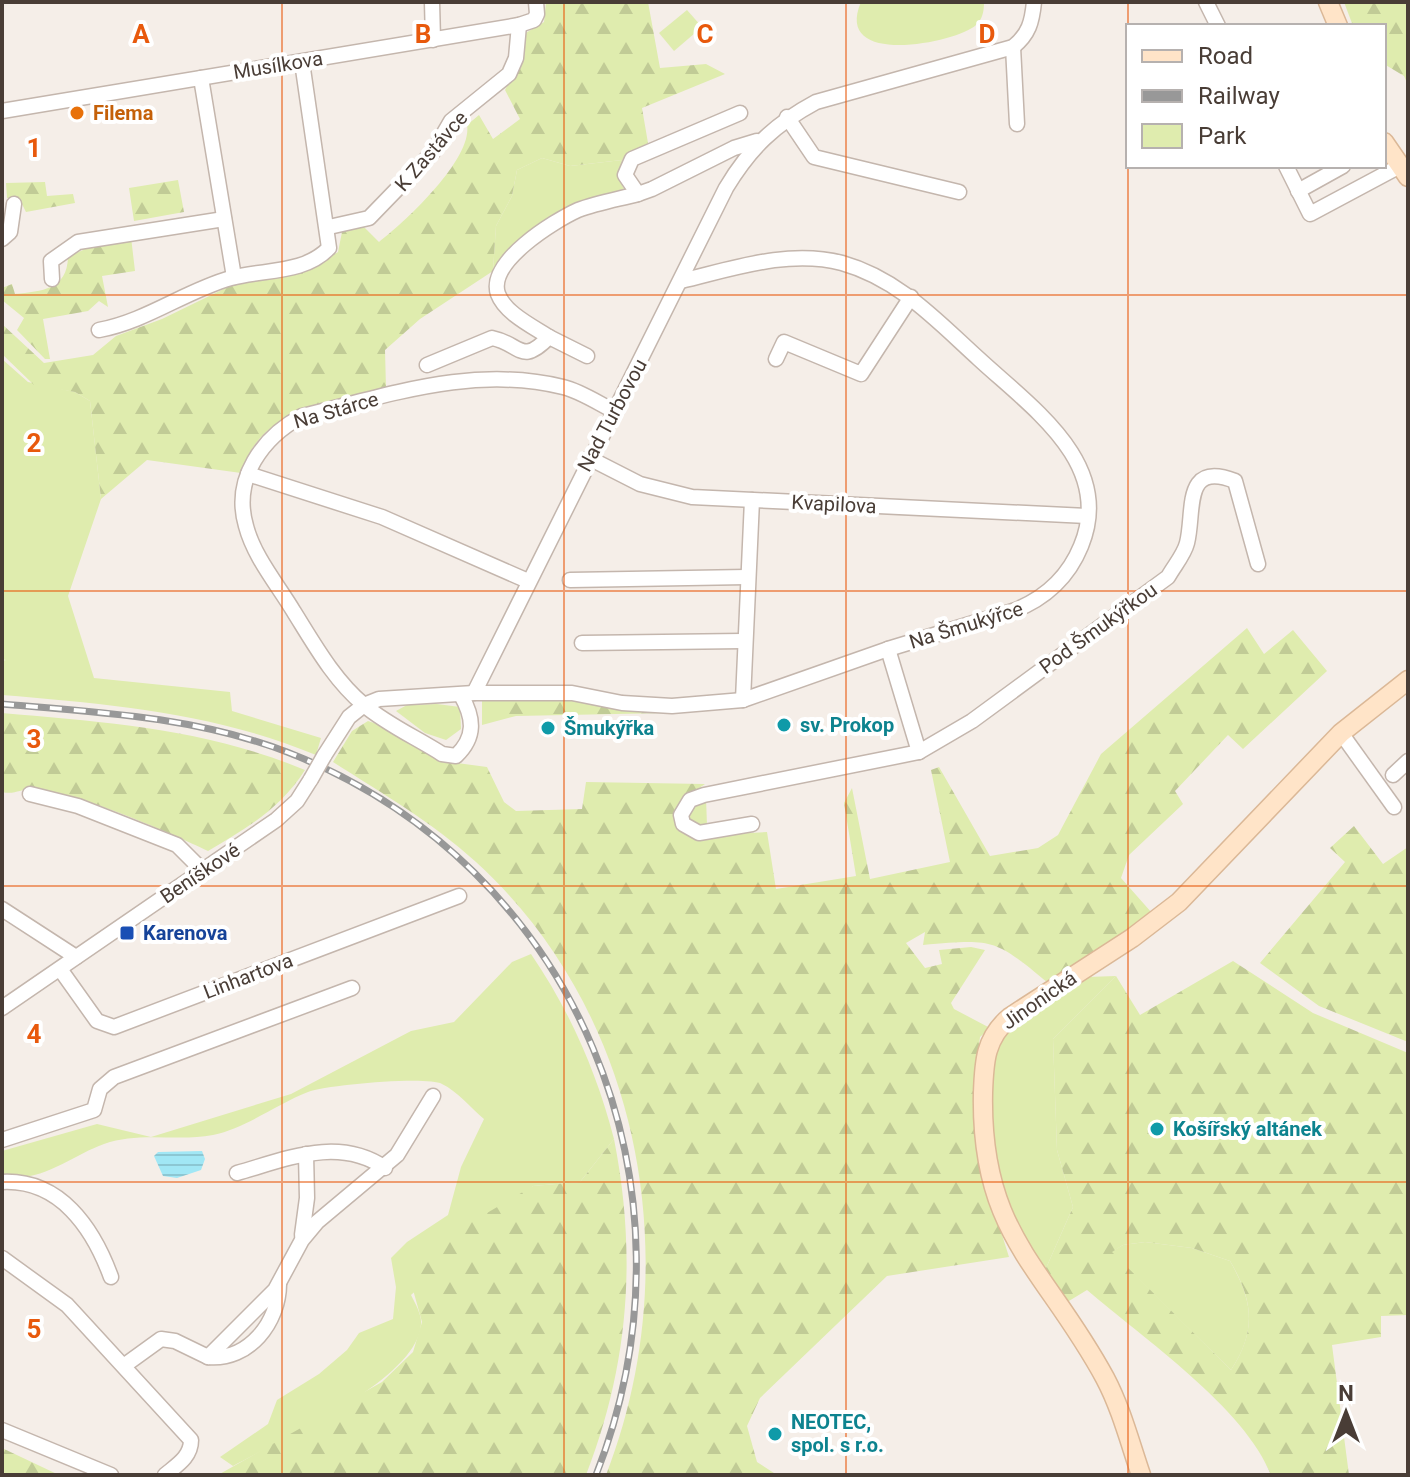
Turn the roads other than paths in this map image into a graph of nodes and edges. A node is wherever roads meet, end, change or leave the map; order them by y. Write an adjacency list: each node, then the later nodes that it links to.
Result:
1 (432, 2): 9 (street)
2 (536, 2): 8 (street)
3 (1034, 2): 10 (street)
4 (1206, 2): 6 (street)
5 (1328, 2): 7 (street)
6 (1217, 24)
7 (1337, 24)
8 (519, 25): 9 (street, Musílkova); 27 (street, K Zastávce)
9 (433, 40): 11 (street, Musílkova)
10 (1013, 47): 15 (street, Nad Turbovou); 16 (street)
11 (302, 62): 12 (street, Musílkova); 27 (street)
12 (201, 78): 13 (street, Musílkova); 26 (street)
13 (2, 111)
14 (740, 113): 24 (street)
15 (787, 117): 17 (street, Nad Turbovou); 23 (street)
16 (1017, 124)
17 (757, 141): 24 (street, Nad Turbovou); 31 (street, Nad Turbovou)
18 (1386, 146): 21 (street)
19 (1287, 168): 22 (street)
20 (1339, 168): 22 (street)
21 (1403, 172): 22 (street)
22 (1298, 191)
23 (959, 192)
24 (638, 194): 34 (street, Nad Turbovou)
25 (14, 204): 28 (street)
26 (224, 219): 29 (street); 30 (street)
27 (329, 227): 29 (street)
28 (2, 239)
29 (234, 277): 33 (street)
30 (52, 279)
31 (681, 281): 32 (street, Na Šmukýřce); 38 (street, Nad Turbovou)
32 (911, 297): 36 (street); 42 (street, Na Šmukýřce)
33 (99, 330)
34 (549, 337): 35 (street); 37 (street)
35 (587, 356)
36 (776, 359)
37 (427, 365)
38 (614, 411): 39 (street, Nad Turbovou); 40 (street, Na Stárce)
39 (589, 458): 41 (street, Kvapilova); 46 (street, Nad Turbovou)
40 (248, 474): 46 (street); 53 (street, Na Stárce)
41 (752, 500): 42 (street, Kvapilova); 44 (street)
42 (1087, 516): 49 (street, Na Šmukýřce)
43 (1258, 564): 55 (street, Pod Šmukýřkou)
44 (747, 577): 45 (street); 47 (street)
45 (570, 580)
46 (528, 581): 51 (street, Nad Turbovou)
47 (743, 641): 48 (street); 52 (street)
48 (582, 643)
49 (888, 649): 52 (street, Na Šmukýřce); 55 (street)
50 (1408, 680): 54 (street, Jinonická)
51 (468, 694): 52 (street, Na Šmukýřce); 53 (street, Na Šmukýřce); 53 (street)
52 (743, 700)
53 (364, 705): 61 (street, Beníškové, bridge)
54 (1341, 733): 59 (street); 81 (street, Jinonická)
55 (919, 752): 60 (street, Pod Šmukýřkou)
56 (1408, 761): 57 (street)
57 (1393, 775)
58 (30, 794): 61 (street)
59 (1394, 807)
60 (752, 824)
61 (204, 872): 64 (street, Beníškové)
62 (459, 896): 65 (street, Linhartova)
63 (2, 909): 64 (street)
64 (76, 957): 65 (street, Beníškové)
65 (60, 969): 67 (street, Beníškové)
66 (352, 988): 69 (street)
67 (2, 1008)
68 (433, 1096): 71 (street)
69 (2, 1140)
70 (306, 1154): 71 (street); 72 (street); 74 (street)
71 (385, 1168): 74 (street)
72 (237, 1173)
73 (2, 1182): 76 (street)
74 (302, 1240): 77 (street)
75 (2, 1258): 77 (street)
76 (111, 1277)
77 (125, 1365): 80 (street)
78 (2, 1430): 79 (street)
79 (111, 1475)
80 (165, 1475)
81 (1141, 1475)

